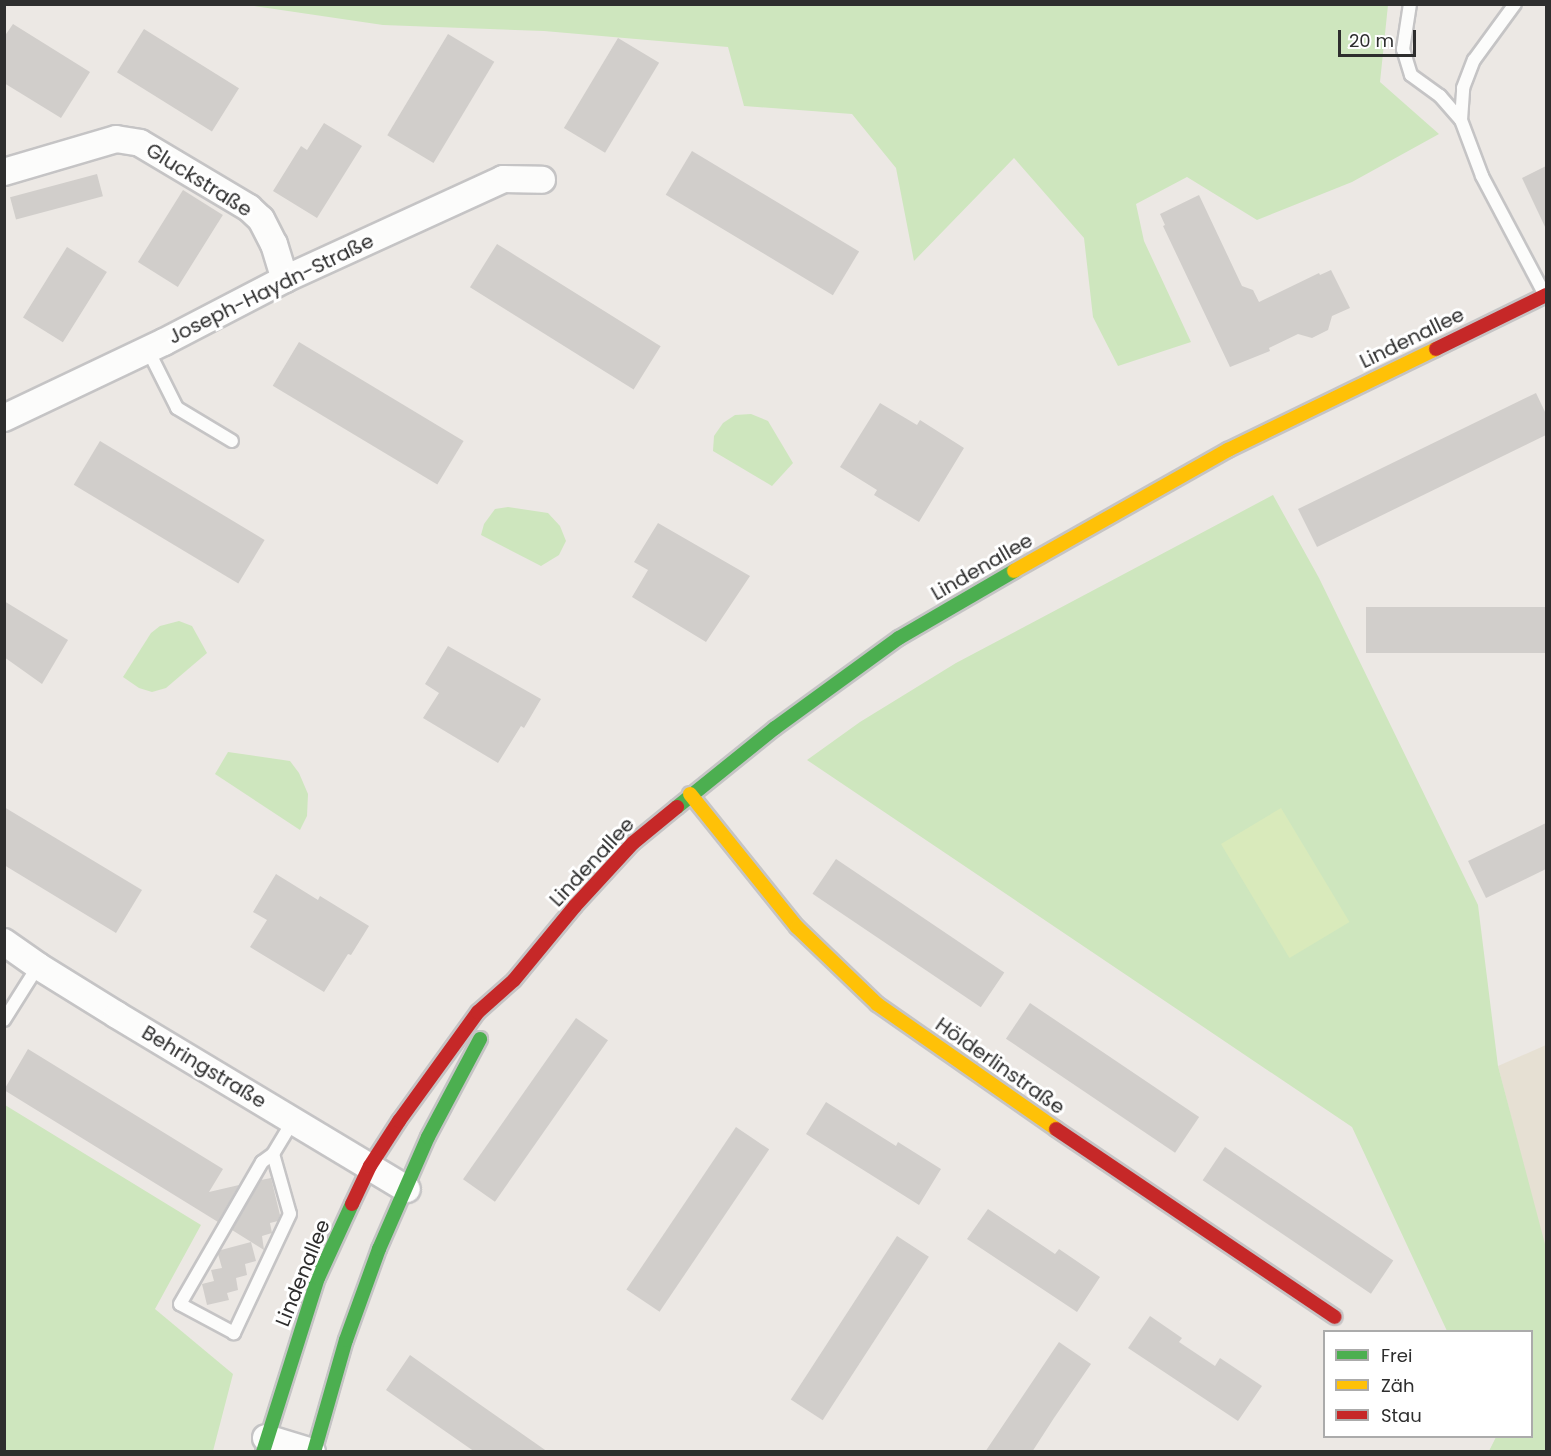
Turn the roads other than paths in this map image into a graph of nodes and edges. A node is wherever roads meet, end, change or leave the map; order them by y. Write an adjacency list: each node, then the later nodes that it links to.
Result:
1 (1410, 4): 3 (lane)
2 (1515, 4): 3 (lane)
3 (1461, 120): 7 (lane)
4 (4, 172): 6 (street, Gluckstraße)
5 (542, 180): 6 (street, Joseph-Haydn-Straße)
6 (285, 279): 8 (street, Joseph-Haydn-Straße)
7 (1546, 296): 11 (street, Lindenallee)
8 (148, 350): 9 (street, Joseph-Haydn-Straße); 10 (lane)
9 (4, 418)
10 (232, 441)
11 (690, 794): 14 (street, Lindenallee); 20 (street, Hölderlinstraße)
12 (5, 944): 13 (street, Behringstraße)
13 (38, 966): 15 (lane); 16 (street, Behringstraße)
14 (514, 980): 18 (street, Lindenallee); 19 (street, Lindenallee)
15 (4, 1020)
16 (293, 1121): 17 (lane); 18 (street, Behringstraße)
17 (273, 1154): 17 (lane)
18 (370, 1166): 19 (street, Behringstraße); 21 (street, Lindenallee)
19 (407, 1189): 22 (street, Lindenallee)
20 (1335, 1317)
21 (264, 1445): 22 (street)
22 (313, 1452)

